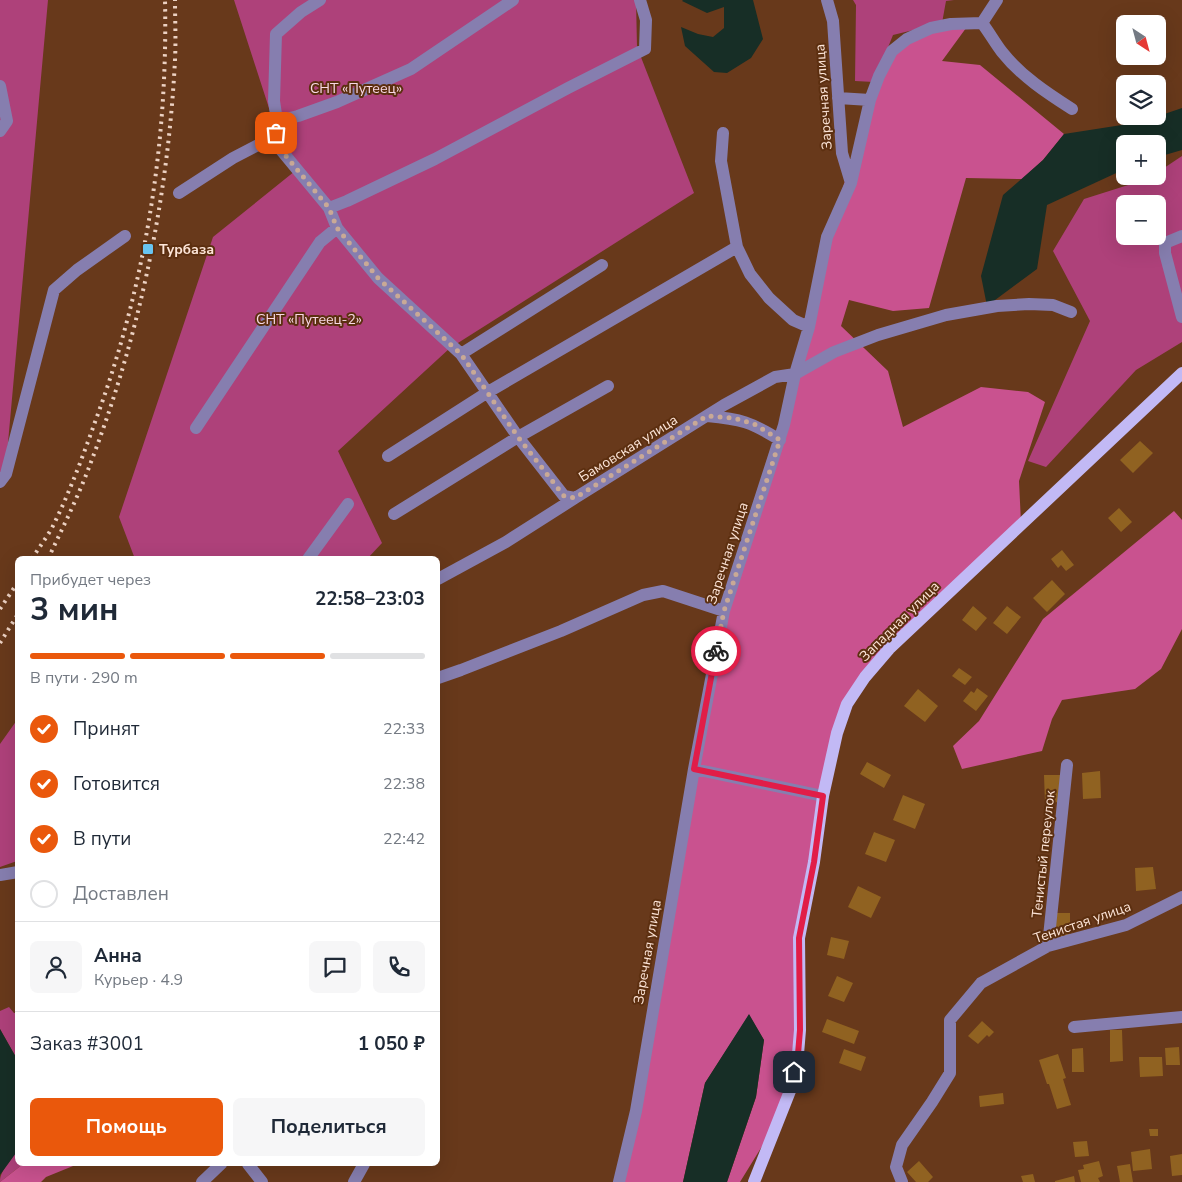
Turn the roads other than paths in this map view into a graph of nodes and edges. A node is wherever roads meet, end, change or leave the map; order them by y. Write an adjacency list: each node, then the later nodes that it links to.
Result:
1 (320, 0): 11 (street)
2 (512, 0): 11 (street)
3 (640, 0): 17 (street)
4 (826, 0): 8 (street, Заречная улица)
5 (996, 0): 6 (street)
6 (982, 23): 9 (street); 10 (street)
7 (0, 86): 12 (street)
8 (838, 98): 9 (street); 15 (street, Заречная улица)
9 (870, 100): 15 (street)
10 (1072, 109)
11 (277, 121): 14 (street)
12 (0, 131)
13 (723, 133): 21 (street)
14 (276, 144): 16 (street); 17 (street, Бамовская улица)
15 (851, 183): 25 (street, Заречная улица)
16 (179, 193)
17 (329, 208): 18 (street, Бамовская улица)
18 (337, 228): 26 (street, Бамовская улица); 32 (street)
19 (125, 236): 36 (street)
20 (1182, 236): 24 (street)
21 (737, 248): 25 (street); 30 (street)
22 (602, 265): 26 (street)
23 (1071, 312): 28 (street, Бамовская улица)
24 (1182, 317)
25 (809, 327): 28 (street, Заречная улица)
26 (461, 354): 30 (street, Бамовская улица)
27 (1182, 373): 46 (main road, Западная улица)
28 (795, 374): 31 (street, Бамовская улица); 34 (street, Заречная улица)
29 (608, 386): 33 (street)
30 (488, 392): 33 (street, Бамовская улица); 35 (street)
31 (707, 416): 34 (street); 37 (street, Бамовская улица)
32 (196, 428)
33 (518, 437): 37 (street, Бамовская улица); 39 (street)
34 (780, 440): 42 (street, Заречная улица)
35 (388, 456)
36 (0, 482)
37 (575, 498): 41 (street)
38 (348, 504): 40 (street)
39 (394, 514)
40 (310, 556)
41 (440, 578)
42 (724, 611): 43 (street); 45 (street, Заречная улица)
43 (440, 677)
44 (1067, 765): 50 (street, Тенистый переулок)
45 (694, 769): 46 (street); 59 (street, Заречная улица)
46 (823, 796): 60 (main road, Западная улица)
47 (15, 873): 48 (street)
48 (0, 876)
49 (1182, 897): 50 (street, Тенистая улица)
50 (1048, 946): 61 (street, Тенистая улица)
51 (1182, 1017): 52 (street)
52 (1074, 1027)
53 (219, 1166): 56 (street)
54 (250, 1166): 57 (street)
55 (363, 1166): 58 (street)
56 (202, 1182)
57 (262, 1182)
58 (354, 1182)
59 (619, 1182)
60 (754, 1182)
61 (902, 1182)

